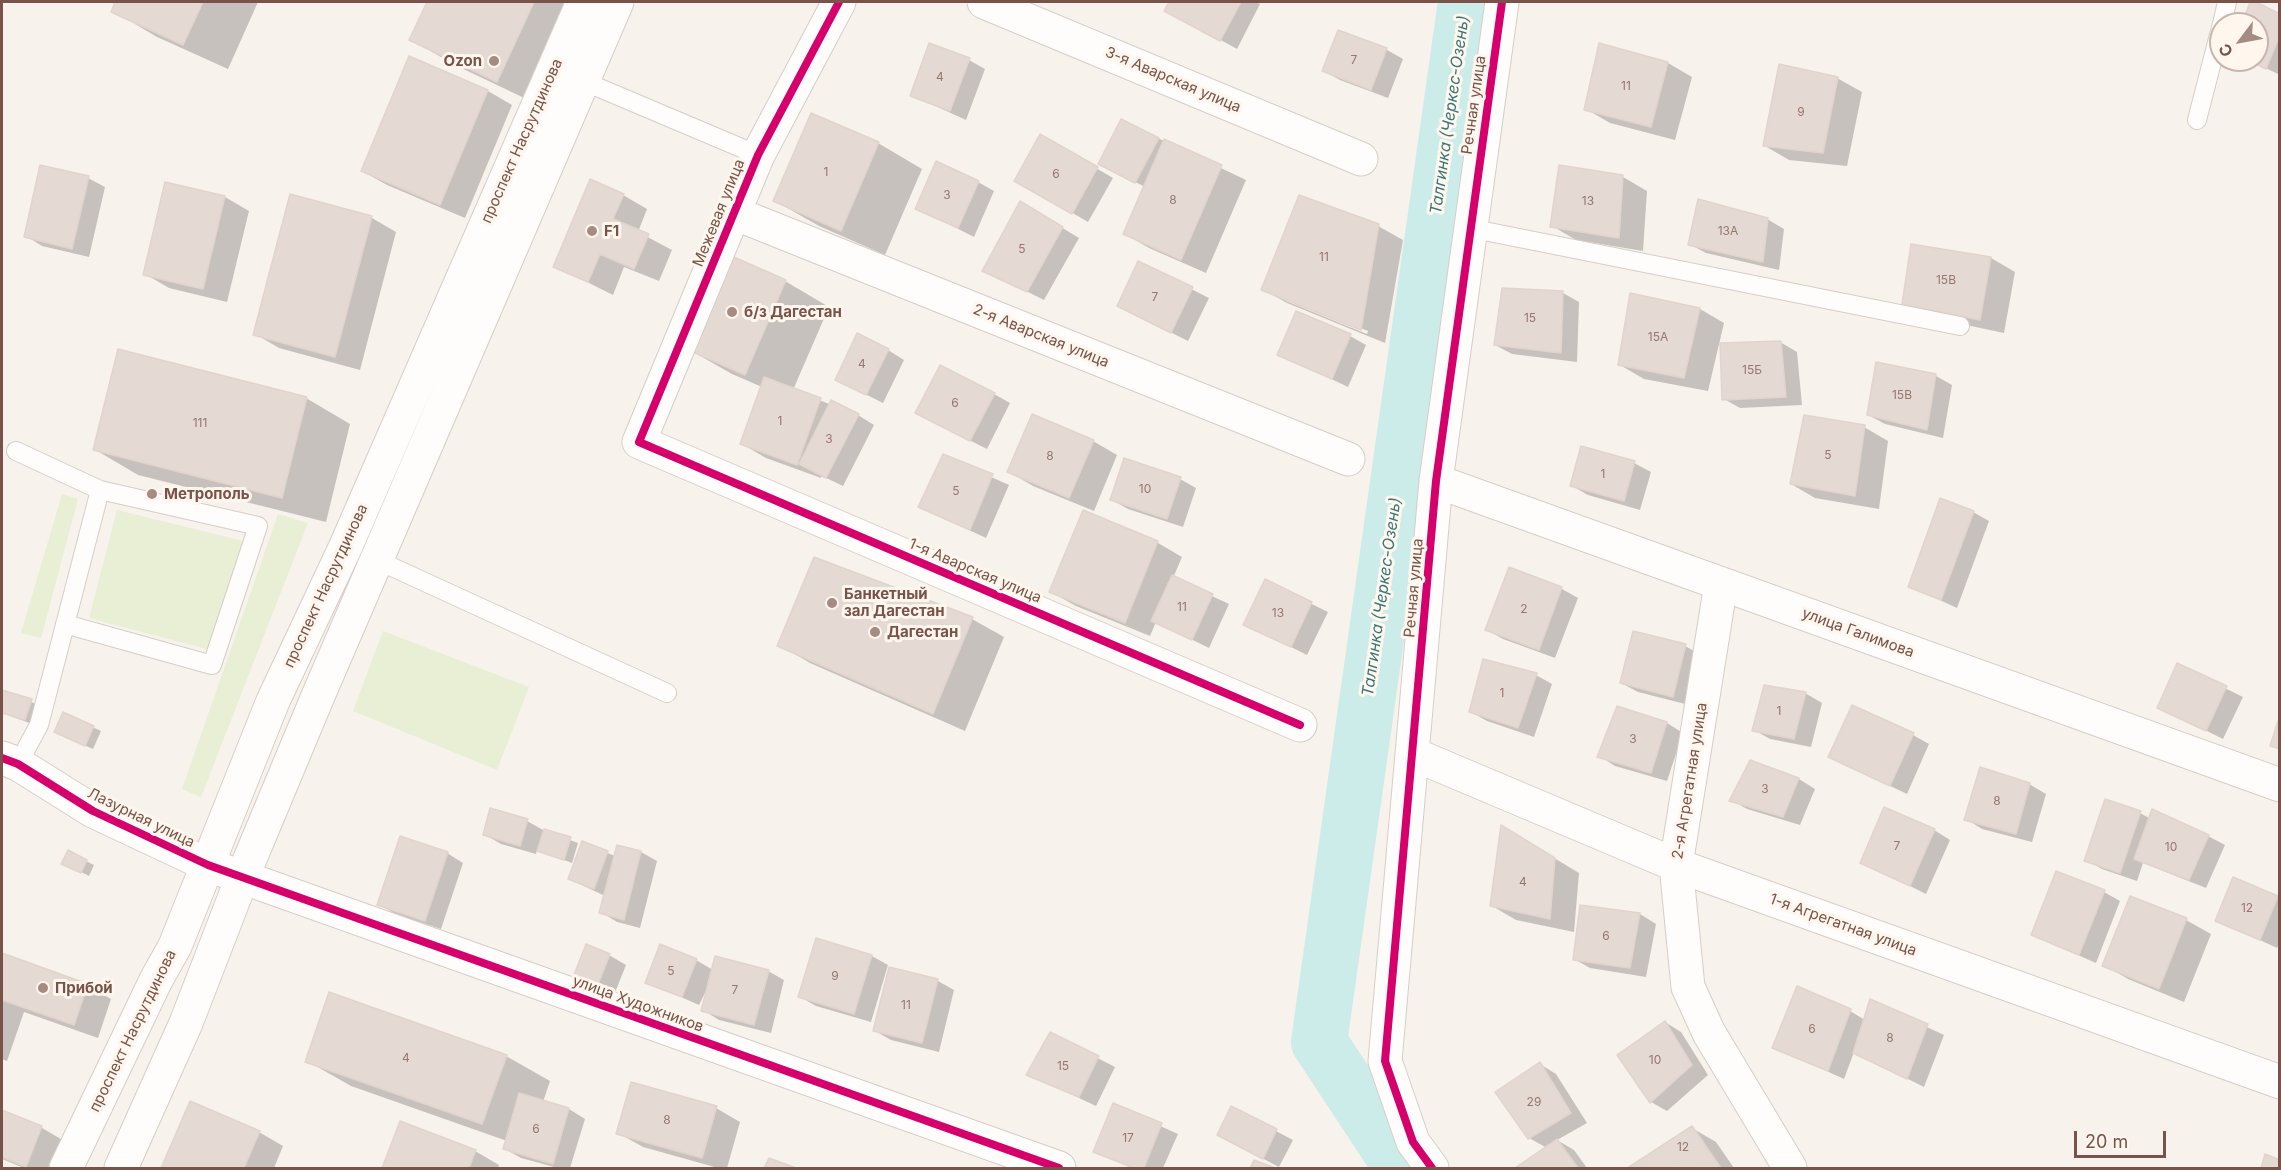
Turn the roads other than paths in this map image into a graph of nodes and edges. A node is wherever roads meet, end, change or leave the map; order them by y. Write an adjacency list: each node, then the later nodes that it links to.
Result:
1 (583, 2): 27 (street, проспект Насрутдинова)
2 (617, 2): 7 (street, проспект Насрутдинова)
3 (839, 2): 9 (street, Межевая улица)
4 (984, 2): 10 (street, 3-я Аварская улица)
5 (1502, 2): 12 (street, Речная улица)
6 (2209, 72): 8 (lane)
7 (583, 81): 9 (lane); 19 (street, проспект Насрутдинова)
8 (2197, 120)
9 (758, 155): 11 (street, Межевая улица)
10 (1361, 159)
11 (734, 213): 14 (street, Межевая улица); 16 (street, 2-я Аварская улица)
12 (1469, 228): 13 (lane); 17 (street, Речная улица)
13 (1960, 326)
14 (639, 442): 23 (street, 1-я Аварская улица)
15 (16, 451): 18 (lane)
16 (1348, 459)
17 (1436, 481): 20 (street, улица Галимова); 24 (street, Речная улица)
18 (100, 490): 21 (lane); 21 (lane)
19 (379, 561): 22 (lane); 29 (street, проспект Насрутдинова)
20 (1721, 584): 26 (street, улица Галимова); 28 (street, 2-я Агрегатная улица)
21 (65, 624): 25 (lane)
22 (667, 693)
23 (1300, 725)
24 (1413, 754): 28 (street, 1-я Агрегатная улица); 34 (street, Речная улица)
25 (10, 761): 27 (street, Лазурная улица)
26 (2280, 785)
27 (208, 865): 29 (street, улица Художников); 31 (street, проспект Насрутдинова)
28 (1676, 865): 30 (street, 1-я Агрегатная улица); 35 (street, 2-я Агрегатная улица)
29 (242, 878): 32 (street, проспект Насрутдинова); 33 (street, улица Художников)
30 (2280, 1083)
31 (66, 1168)
32 (121, 1168)
33 (1059, 1168)
34 (1432, 1168)
35 (1790, 1168)

